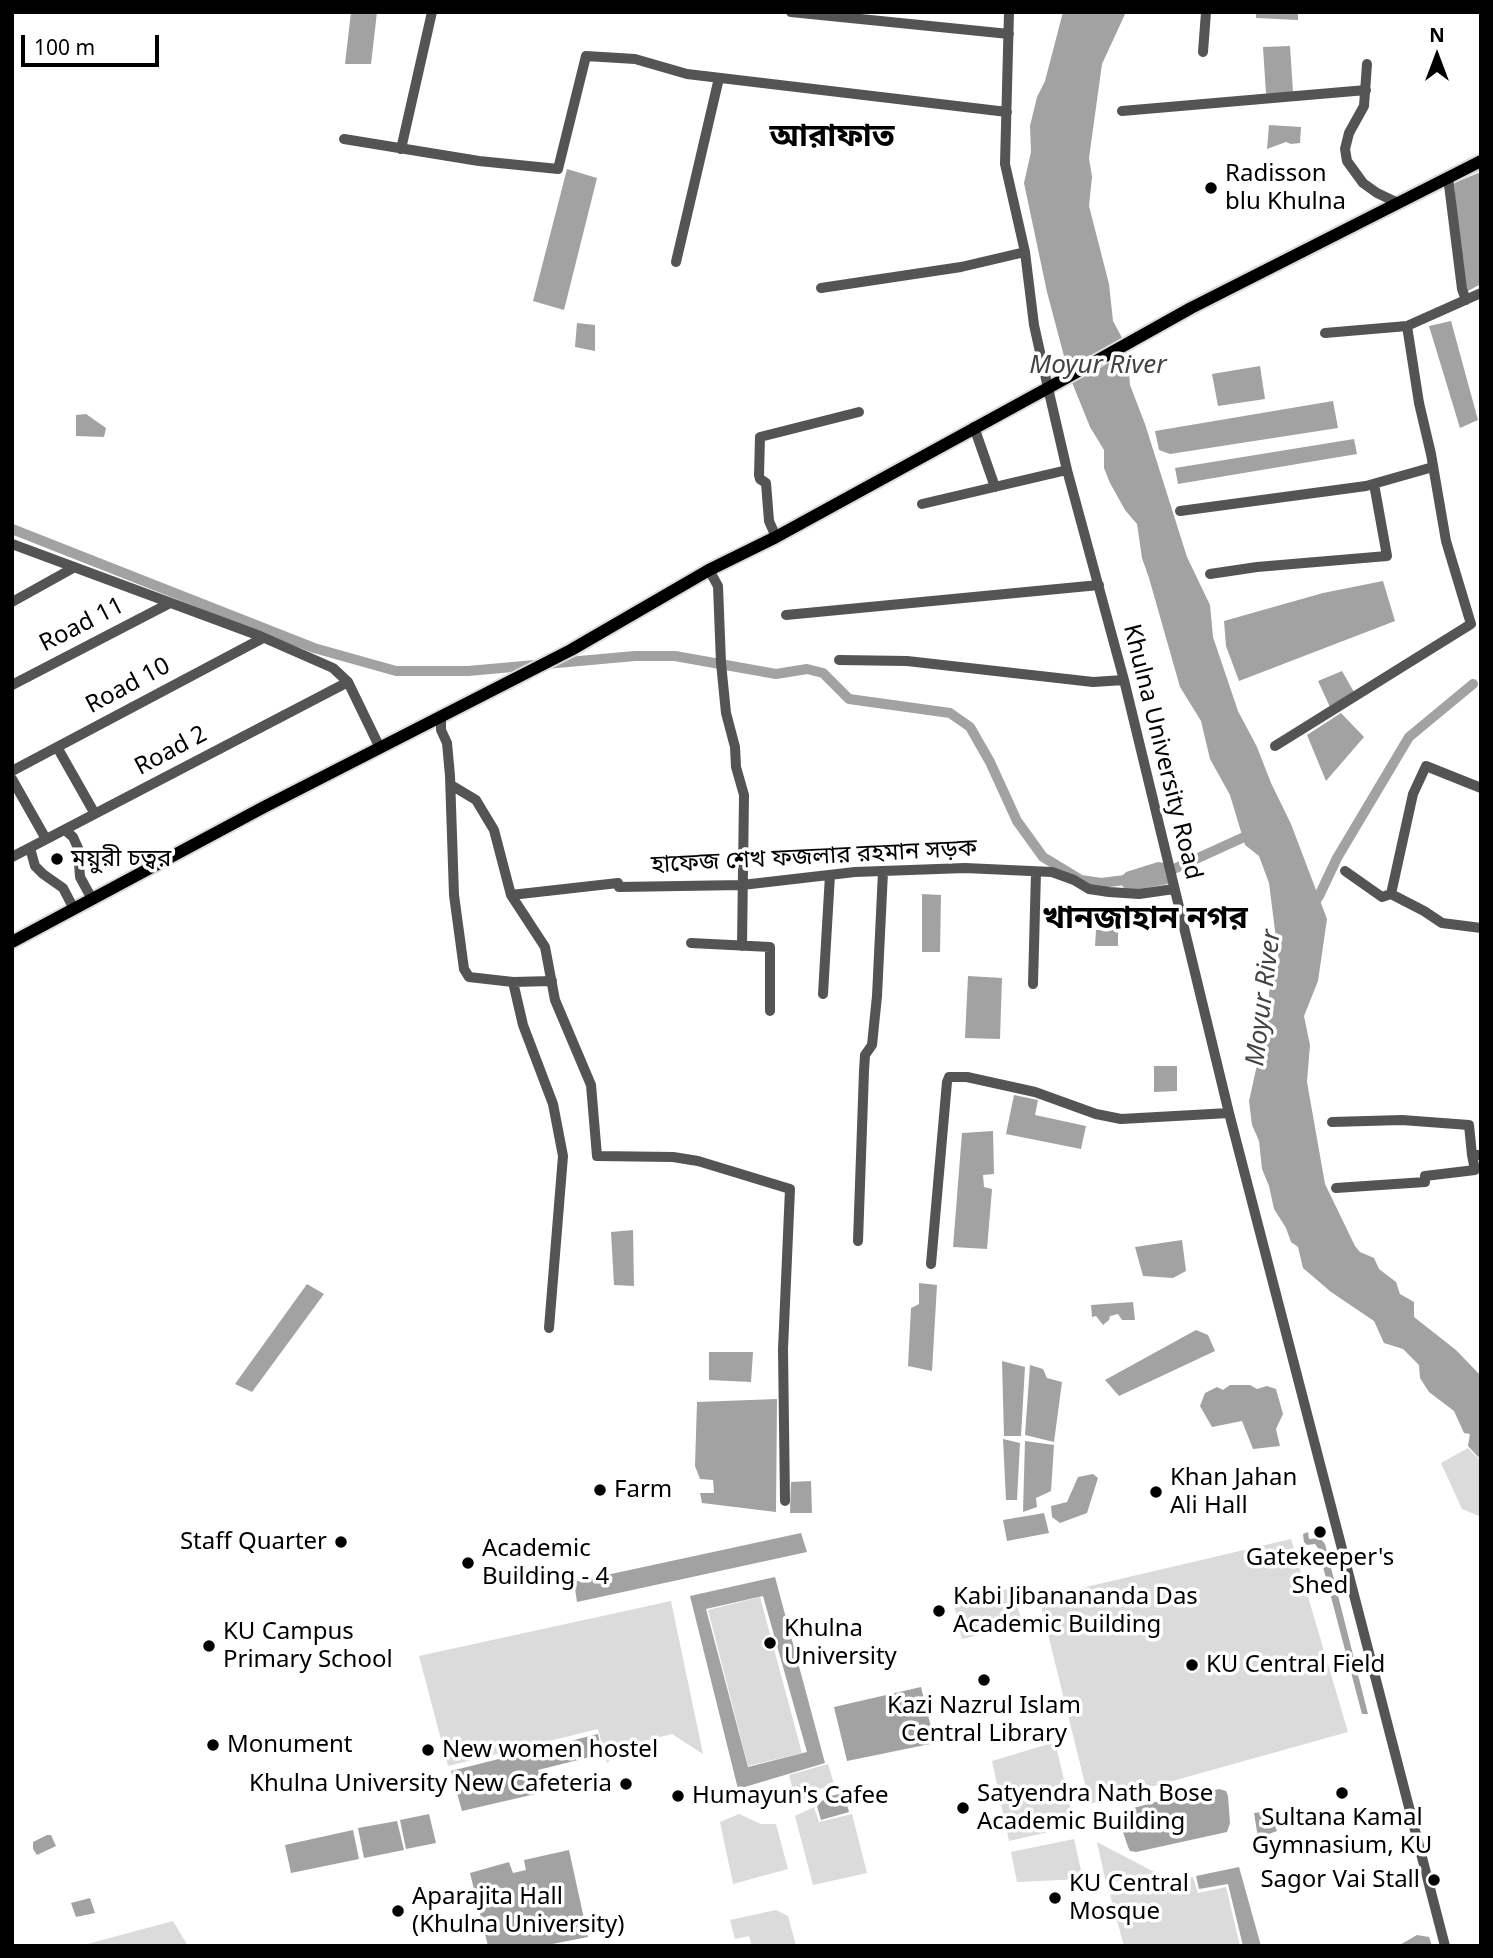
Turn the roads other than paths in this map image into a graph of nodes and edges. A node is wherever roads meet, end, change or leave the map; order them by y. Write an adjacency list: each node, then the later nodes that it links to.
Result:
1 (432, 12): 13 (street)
2 (792, 12): 5 (street)
3 (1009, 12): 5 (street, Khulna University Road)
4 (1206, 12): 6 (street)
5 (1009, 34): 11 (street, Khulna University Road)
6 (1203, 52)
7 (1367, 64): 9 (street)
8 (719, 78): 11 (street); 13 (street); 18 (street)
9 (1366, 90): 10 (street); 16 (street)
10 (1122, 111)
11 (1007, 112): 17 (street, Khulna University Road)
12 (344, 139): 13 (street)
13 (401, 149)
14 (1481, 161): 15 (main road)
15 (1448, 177): 16 (main road); 21 (street)
16 (1396, 202): 24 (main road)
17 (1025, 252): 19 (street); 24 (street, Khulna University Road)
18 (676, 262)
19 (821, 288)
20 (1481, 293): 21 (street)
21 (1466, 300): 22 (street)
22 (1407, 326): 23 (street); 27 (street)
23 (1325, 333)
24 (1048, 388): 26 (main road); 28 (street, Khulna University Road)
25 (859, 412): 33 (street)
26 (974, 427): 30 (street); 33 (main road)
27 (1433, 467): 29 (street); 48 (street)
28 (1067, 470): 30 (street); 38 (street, Khulna University Road)
29 (1374, 484): 32 (street); 37 (street)
30 (995, 486): 31 (street)
31 (922, 504)
32 (1180, 511)
33 (776, 537): 36 (main road)
34 (12, 544): 35 (street)
35 (75, 568): 39 (street); 40 (street)
36 (709, 570): 47 (main road); 64 (street)
37 (1210, 575)
38 (1099, 586): 41 (street); 44 (street, Khulna University Road)
39 (12, 601)
40 (170, 603): 42 (street); 46 (street, Road 11)
41 (786, 614)
42 (263, 638): 45 (street); 49 (street, Road 10)
43 (839, 660): 44 (street)
44 (1124, 680): 65 (street, Khulna University Road)
45 (348, 682): 50 (street); 55 (street, Road 2)
46 (12, 685)
47 (441, 716): 50 (main road); 53 (street)
48 (1275, 746)
49 (57, 747): 51 (street, Road 10); 55 (street)
50 (380, 748): 68 (main road)
51 (12, 771)
52 (12, 779): 57 (street)
53 (451, 785): 67 (street); 75 (street)
54 (1481, 788): 66 (street)
55 (95, 814): 56 (street, Road 2)
56 (65, 830): 57 (street, Road 2); 68 (street)
57 (46, 839): 58 (street, Road 2)
58 (30, 848): 59 (street, Road 2); 69 (street)
59 (12, 857)
60 (1345, 871): 66 (street)
61 (883, 872): 62 (street, হাফেজ শেখ ফজলার রহমান সড়ক); 63 (street, হাফেজ শেখ ফজলার রহমান সড়ক); 83 (street)
62 (1036, 872): 65 (street, হাফেজ শেখ ফজলার রহমান সড়ক); 76 (street)
63 (830, 875): 64 (street, হাফেজ শেখ ফজলার রহমান সড়ক); 77 (street)
64 (742, 885): 67 (street, হাফেজ শেখ ফজলার রহমান সড়ক); 73 (street)
65 (1174, 889): 79 (street, Khulna University Road)
66 (1391, 894): 70 (street)
67 (512, 895): 74 (street)
68 (92, 899): 69 (main road)
69 (74, 909): 71 (main road)
70 (1481, 928)
71 (12, 942)
72 (691, 943): 73 (street)
73 (742, 946): 78 (street)
74 (552, 981): 75 (street); 86 (street)
75 (513, 982): 85 (street)
76 (1033, 984)
77 (823, 994)
78 (770, 1011)
79 (1229, 1113): 84 (street); 87 (street, Khulna University Road)
80 (1332, 1122): 81 (street)
81 (1476, 1155): 82 (street)
82 (1336, 1188)
83 (858, 1241)
84 (930, 1264)
85 (549, 1328)
86 (785, 1501)
87 (1445, 1946)

